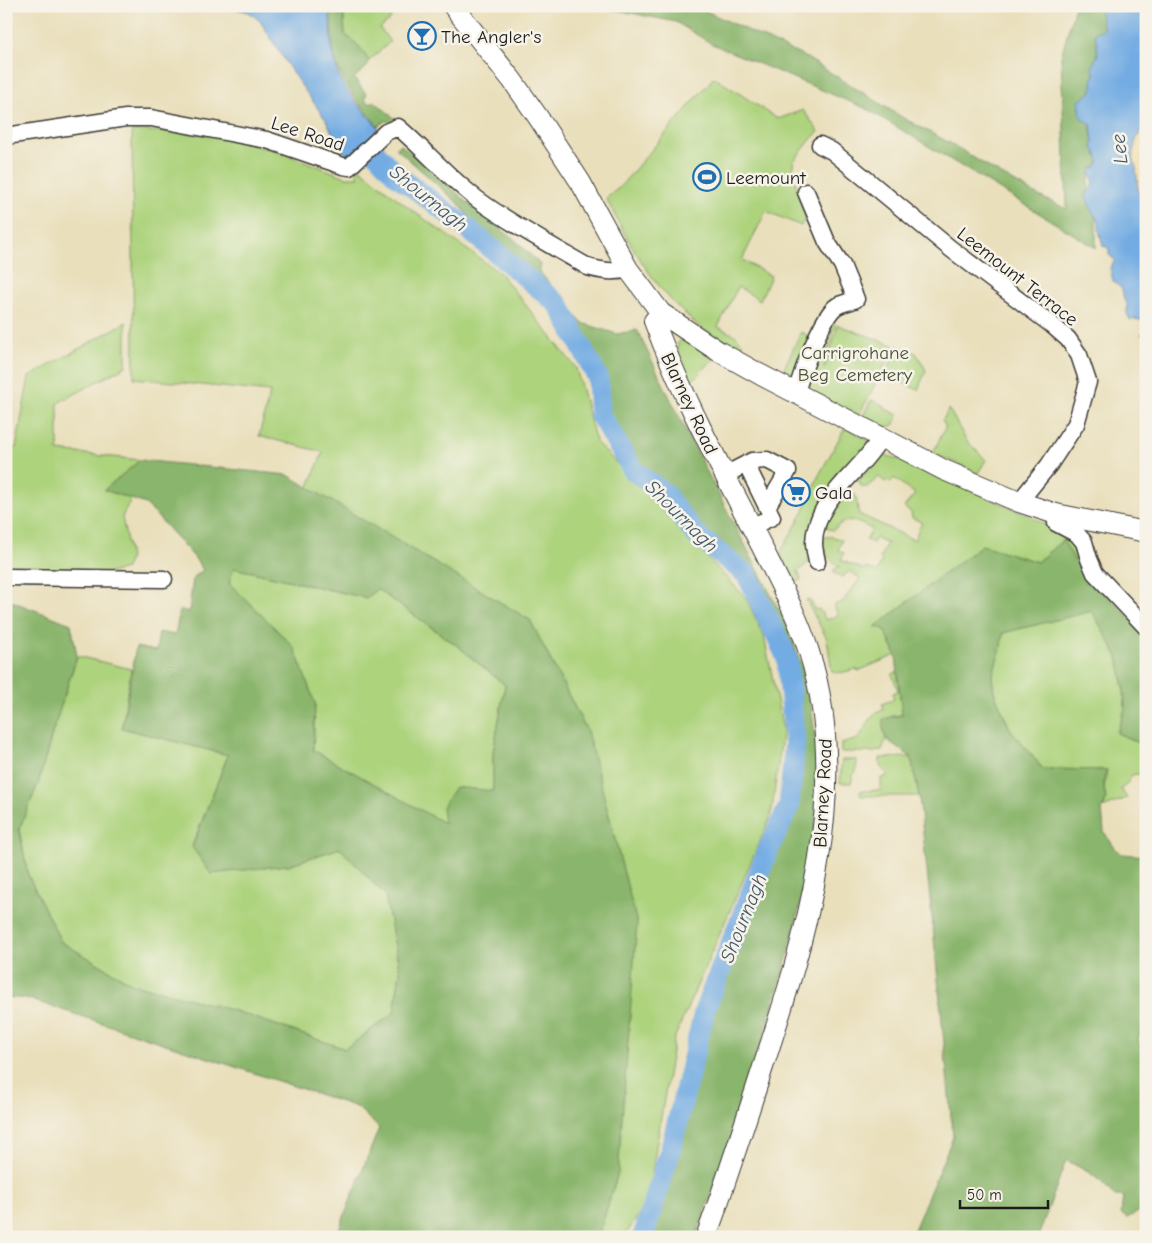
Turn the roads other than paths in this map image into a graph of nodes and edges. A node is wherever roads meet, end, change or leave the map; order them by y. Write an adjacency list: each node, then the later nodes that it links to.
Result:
1 (454, 6): 5 (main road)
2 (6, 136): 5 (street, Lee Road)
3 (820, 145): 11 (street, Leemount Terrace)
4 (806, 192): 7 (street)
5 (628, 269): 6 (main road)
6 (661, 313): 7 (main road); 10 (main road, Blarney Road)
7 (796, 393): 8 (main road)
8 (881, 438): 11 (main road); 16 (street)
9 (746, 464): 10 (street); 12 (street); 12 (street)
10 (725, 475): 14 (main road, Blarney Road)
11 (1018, 502): 13 (main road)
12 (767, 507): 14 (street)
13 (1056, 514): 15 (main road); 19 (street)
14 (751, 527): 20 (main road, Blarney Road)
15 (1146, 532)
16 (817, 562)
17 (6, 576): 18 (street)
18 (164, 579)
19 (1146, 627)
20 (706, 1237)

